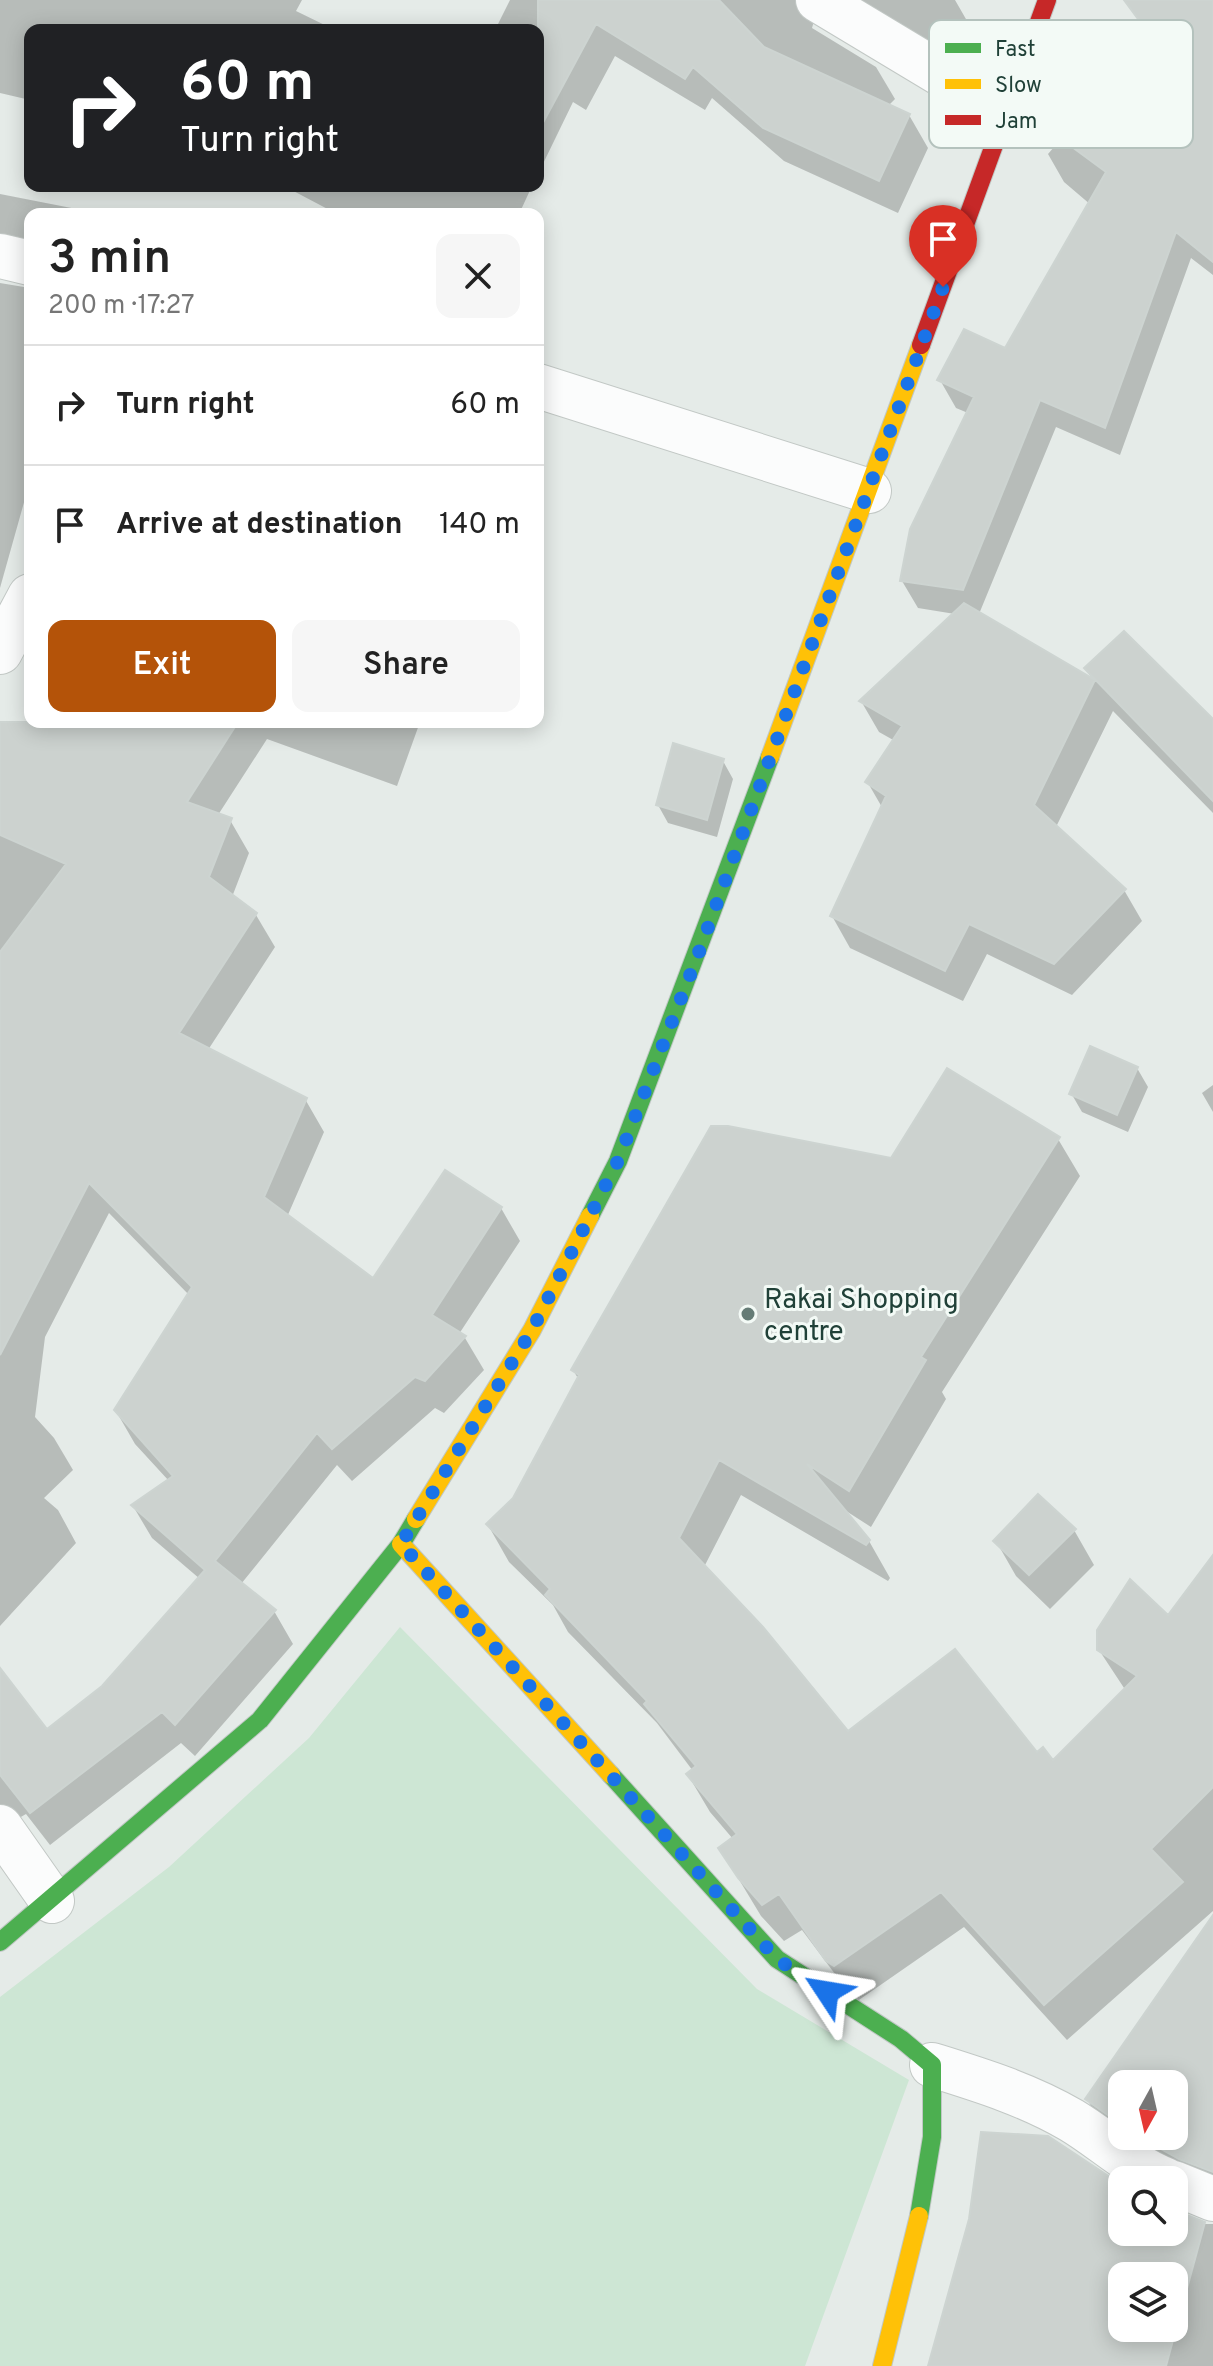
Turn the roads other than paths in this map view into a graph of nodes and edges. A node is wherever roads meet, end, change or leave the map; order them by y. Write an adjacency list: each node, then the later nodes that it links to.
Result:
1 (818, 0): 4 (street)
2 (1047, 0): 3 (street)
3 (1040, 20)
4 (929, 67)
5 (993, 148): 9 (street)
6 (0, 256): 7 (street)
7 (24, 262)
8 (544, 388): 9 (street)
9 (869, 491): 12 (street)
10 (24, 607): 11 (street)
11 (0, 652)
12 (401, 1544): 14 (street); 16 (street)
13 (0, 1827): 14 (street)
14 (52, 1901): 15 (street)
15 (0, 1942)
16 (932, 2065): 17 (street); 20 (street)
17 (1137, 2166)
18 (1188, 2189): 19 (street)
19 (1213, 2199)
20 (882, 2366)

